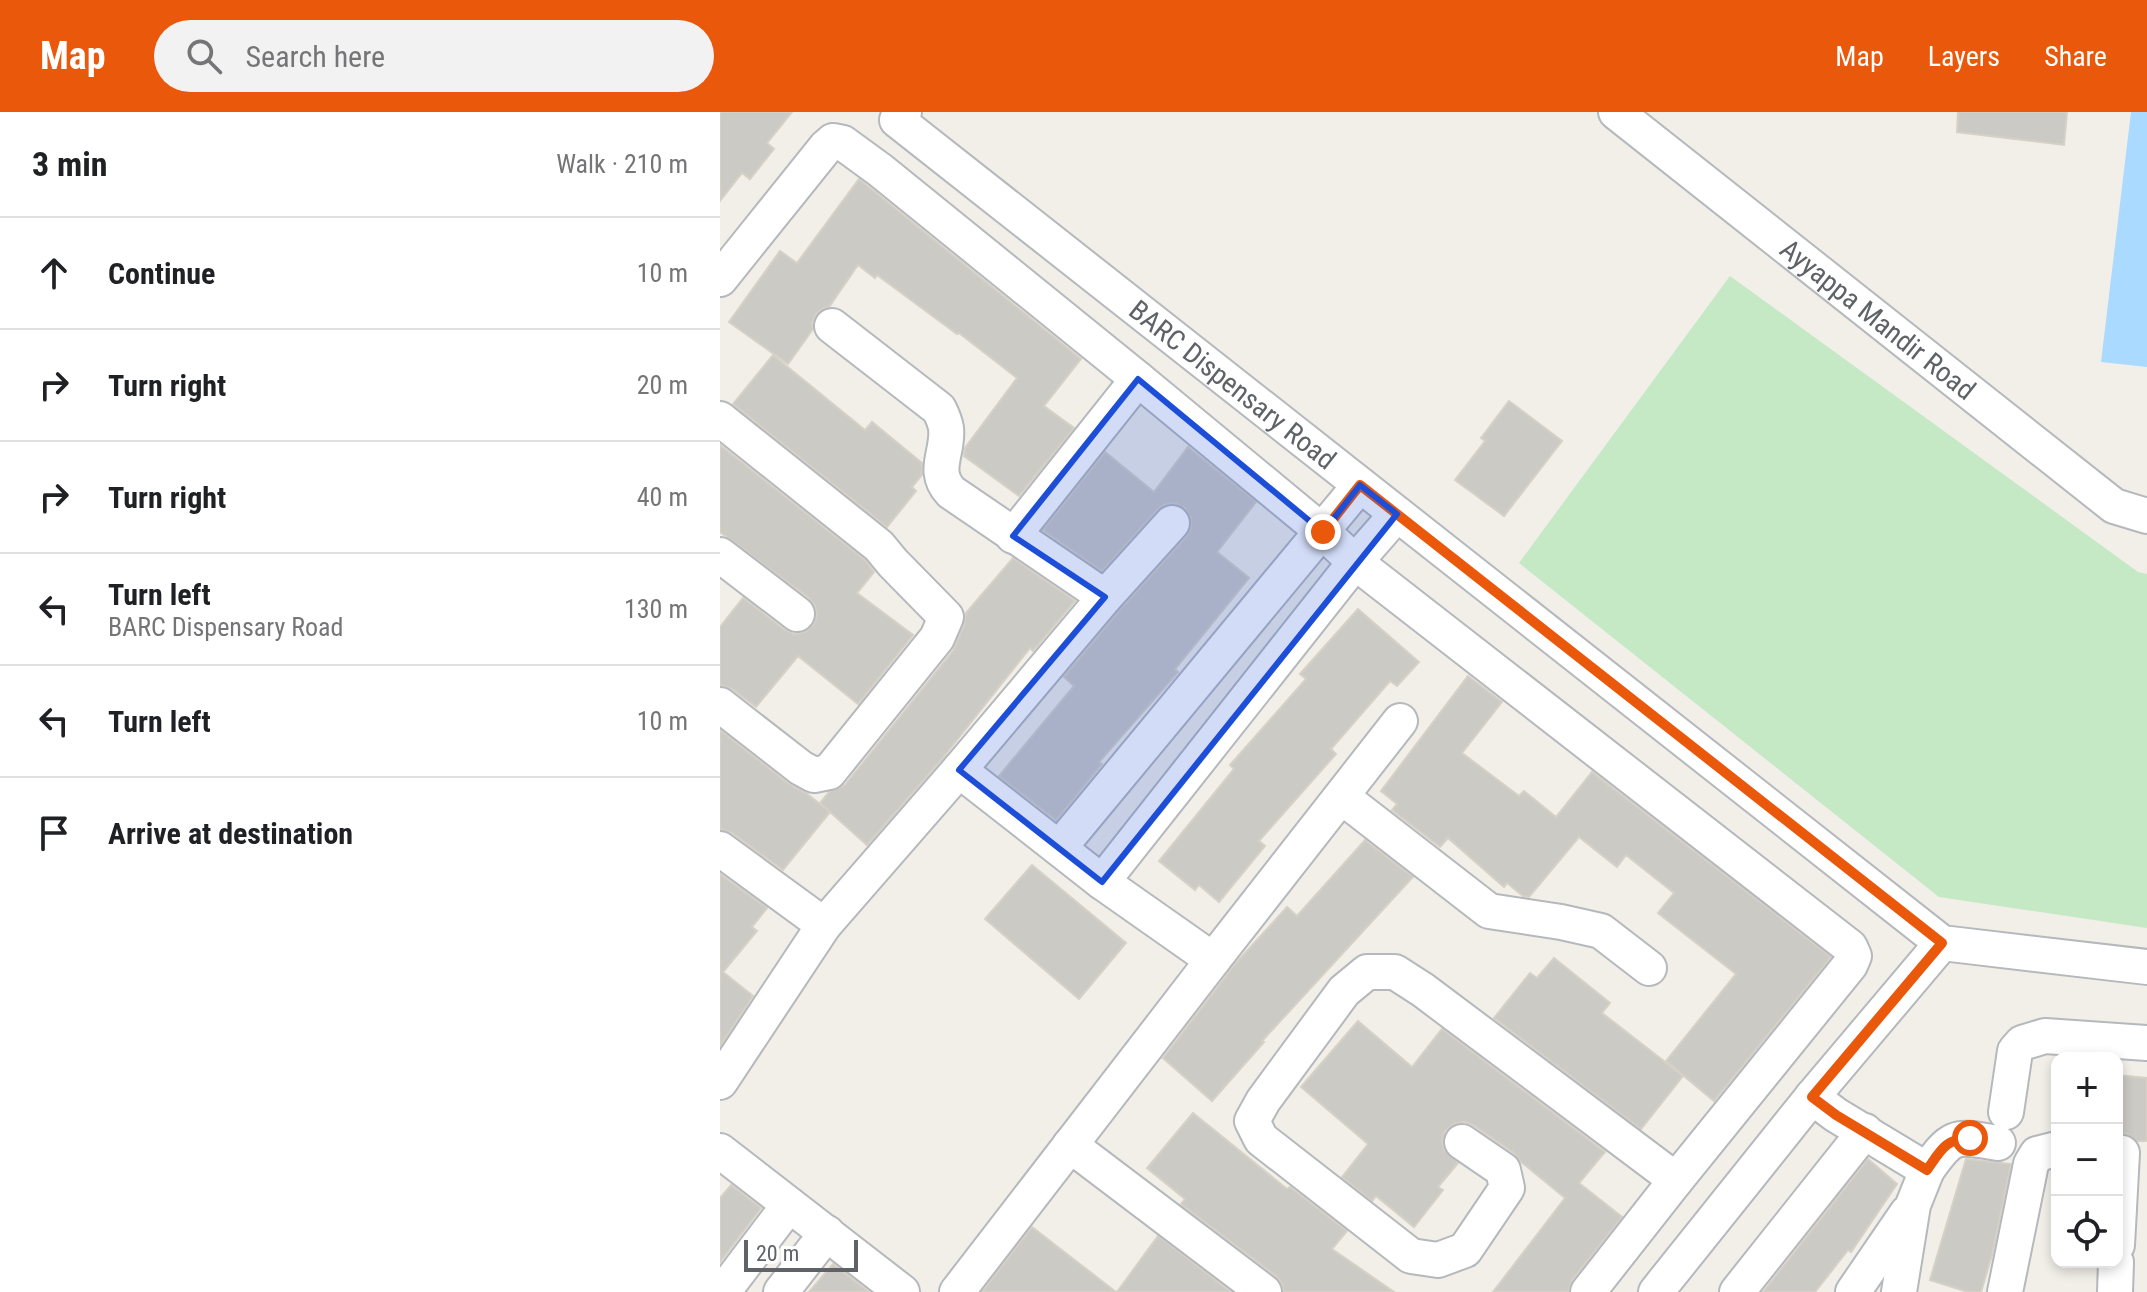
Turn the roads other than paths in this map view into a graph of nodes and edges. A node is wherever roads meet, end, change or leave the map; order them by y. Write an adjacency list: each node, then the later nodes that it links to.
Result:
1 (904, 112): 7 (street, BARC Dispensary Road)
2 (1616, 112): 9 (street, Ayyappa Mandir Road)
3 (720, 279): 5 (street)
4 (832, 326): 12 (street)
5 (1138, 379): 11 (street); 12 (street)
6 (720, 419): 17 (street)
7 (1360, 485): 8 (street, BARC Dispensary Road); 11 (street)
8 (1397, 514): 14 (street); 25 (street, BARC Dispensary Road)
9 (2147, 516)
10 (1172, 523): 15 (street)
11 (1323, 532): 14 (street); 21 (street)
12 (1013, 536): 15 (street)
13 (720, 555): 16 (street)
14 (1355, 562): 23 (street); 39 (street)
15 (1105, 597): 19 (street)
16 (797, 614)
17 (720, 705)
18 (1400, 721): 20 (street)
19 (959, 770): 21 (street); 24 (street)
20 (1342, 797): 26 (street); 28 (street)
21 (1059, 848): 23 (street)
22 (720, 849): 24 (street)
23 (1102, 882): 26 (street)
24 (824, 925): 30 (street)
25 (1942, 943): 27 (street); 31 (street)
26 (1213, 960): 34 (street)
27 (2147, 967)
28 (1649, 968)
29 (2147, 1043): 38 (street)
30 (720, 1082)
31 (1812, 1097): 32 (street); 51 (street)
32 (1865, 1131): 38 (street); 52 (street)
33 (1462, 1142): 39 (street)
34 (1070, 1145): 48 (street); 49 (street)
35 (2051, 1150): 55 (street)
36 (720, 1151): 41 (street)
37 (2129, 1154): 40 (street)
38 (1927, 1170): 42 (street)
39 (1676, 1180): 50 (street)
40 (2123, 1200)
41 (789, 1205): 43 (street); 45 (street)
42 (1913, 1205): 53 (street); 54 (street)
43 (827, 1233): 46 (street); 47 (street)
44 (2116, 1268): 56 (street)
45 (723, 1292)
46 (781, 1292)
47 (902, 1292)
48 (957, 1292)
49 (1264, 1292)
50 (1588, 1292)
51 (1656, 1292)
52 (1737, 1292)
53 (1853, 1292)
54 (1899, 1292)
55 (2005, 1292)
56 (2115, 1292)

